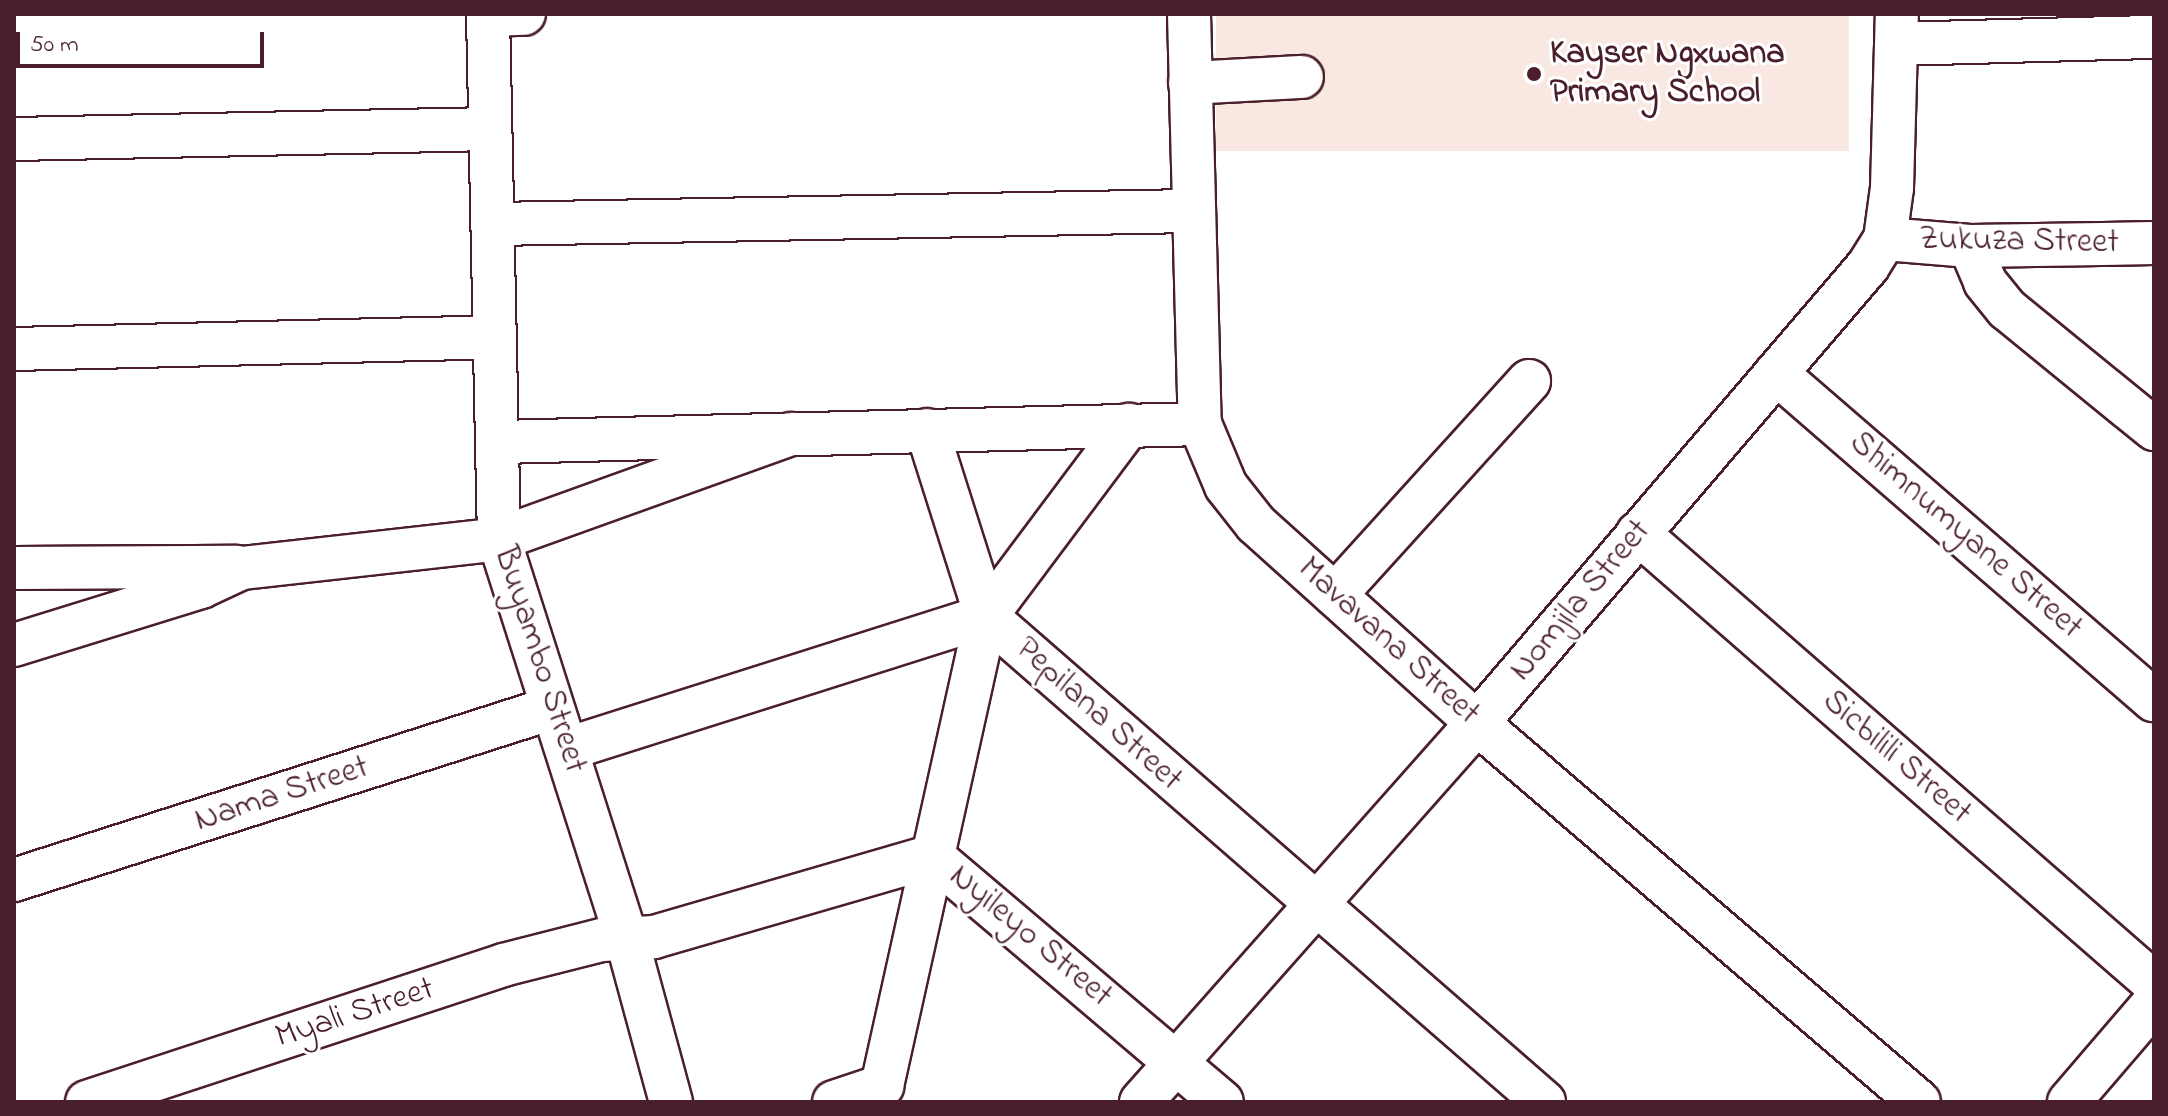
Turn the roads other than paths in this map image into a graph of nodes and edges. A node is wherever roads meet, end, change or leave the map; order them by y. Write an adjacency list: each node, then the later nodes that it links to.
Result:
1 (488, 14): 2 (street); 8 (street, Buyambo Street)
2 (524, 14)
3 (1189, 14): 7 (street, Mavavana Street)
4 (1898, 29): 5 (street); 12 (street)
5 (2154, 37)
6 (1302, 77): 7 (street)
7 (1190, 83): 10 (street, Mavavana Street)
8 (487, 129): 9 (street); 11 (street, Buyambo Street)
9 (14, 139)
10 (1193, 211): 11 (street); 19 (street, Mavavana Street)
11 (495, 224): 15 (street, Buyambo Street)
12 (1885, 239): 14 (street, Zukuza Street); 17 (street, Nomjila Street)
13 (2154, 243): 14 (street, Zukuza Street)
14 (1970, 246): 21 (street)
15 (490, 337): 16 (street); 24 (street, Buyambo Street)
16 (14, 349)
17 (1776, 373): 25 (street, Nomjila Street); 32 (street, Shimnumyane Street)
18 (1529, 381): 29 (street)
19 (1200, 424): 20 (street); 29 (street, Mavavana Street)
20 (1129, 425): 22 (street); 30 (street)
21 (2154, 429)
22 (927, 430): 23 (street); 30 (street)
23 (791, 434): 24 (street); 26 (street)
24 (500, 442): 26 (street, Buyambo Street)
25 (1638, 533): 34 (street, Nomjila Street); 40 (street, Sicbilili Street)
26 (499, 539): 28 (street); 33 (street, Buyambo Street)
27 (14, 568): 28 (street)
28 (242, 568): 31 (street)
29 (1335, 595): 34 (street, Mavavana Street)
30 (986, 616): 35 (street, Pepilana Street); 36 (street); 38 (street, Pepilana Street)
31 (14, 645)
32 (2154, 700)
33 (549, 709): 35 (street, Buyambo Street); 37 (street, Nama Street)
34 (1477, 723): 38 (street, Nomjila Street); 50 (street, Mavavana Street)
35 (567, 749): 39 (street, Buyambo Street)
36 (932, 856): 39 (street, Nyileyo Street); 42 (street, Nyileyo Street); 43 (street)
37 (14, 880)
38 (1314, 906): 42 (street, Nomjila Street); 49 (street, Pepilana Street)
39 (627, 940): 44 (street, Myali Street); 45 (street, Buyambo Street)
40 (2154, 983)
41 (2154, 1003): 51 (street)
42 (1178, 1061): 47 (street, Nomjila Street); 48 (street, Nyileyo Street)
43 (891, 1094): 46 (street)
44 (87, 1102)
45 (671, 1102)
46 (834, 1102)
47 (1141, 1102)
48 (1222, 1102)
49 (1544, 1102)
50 (1919, 1102)
51 (2069, 1102)

